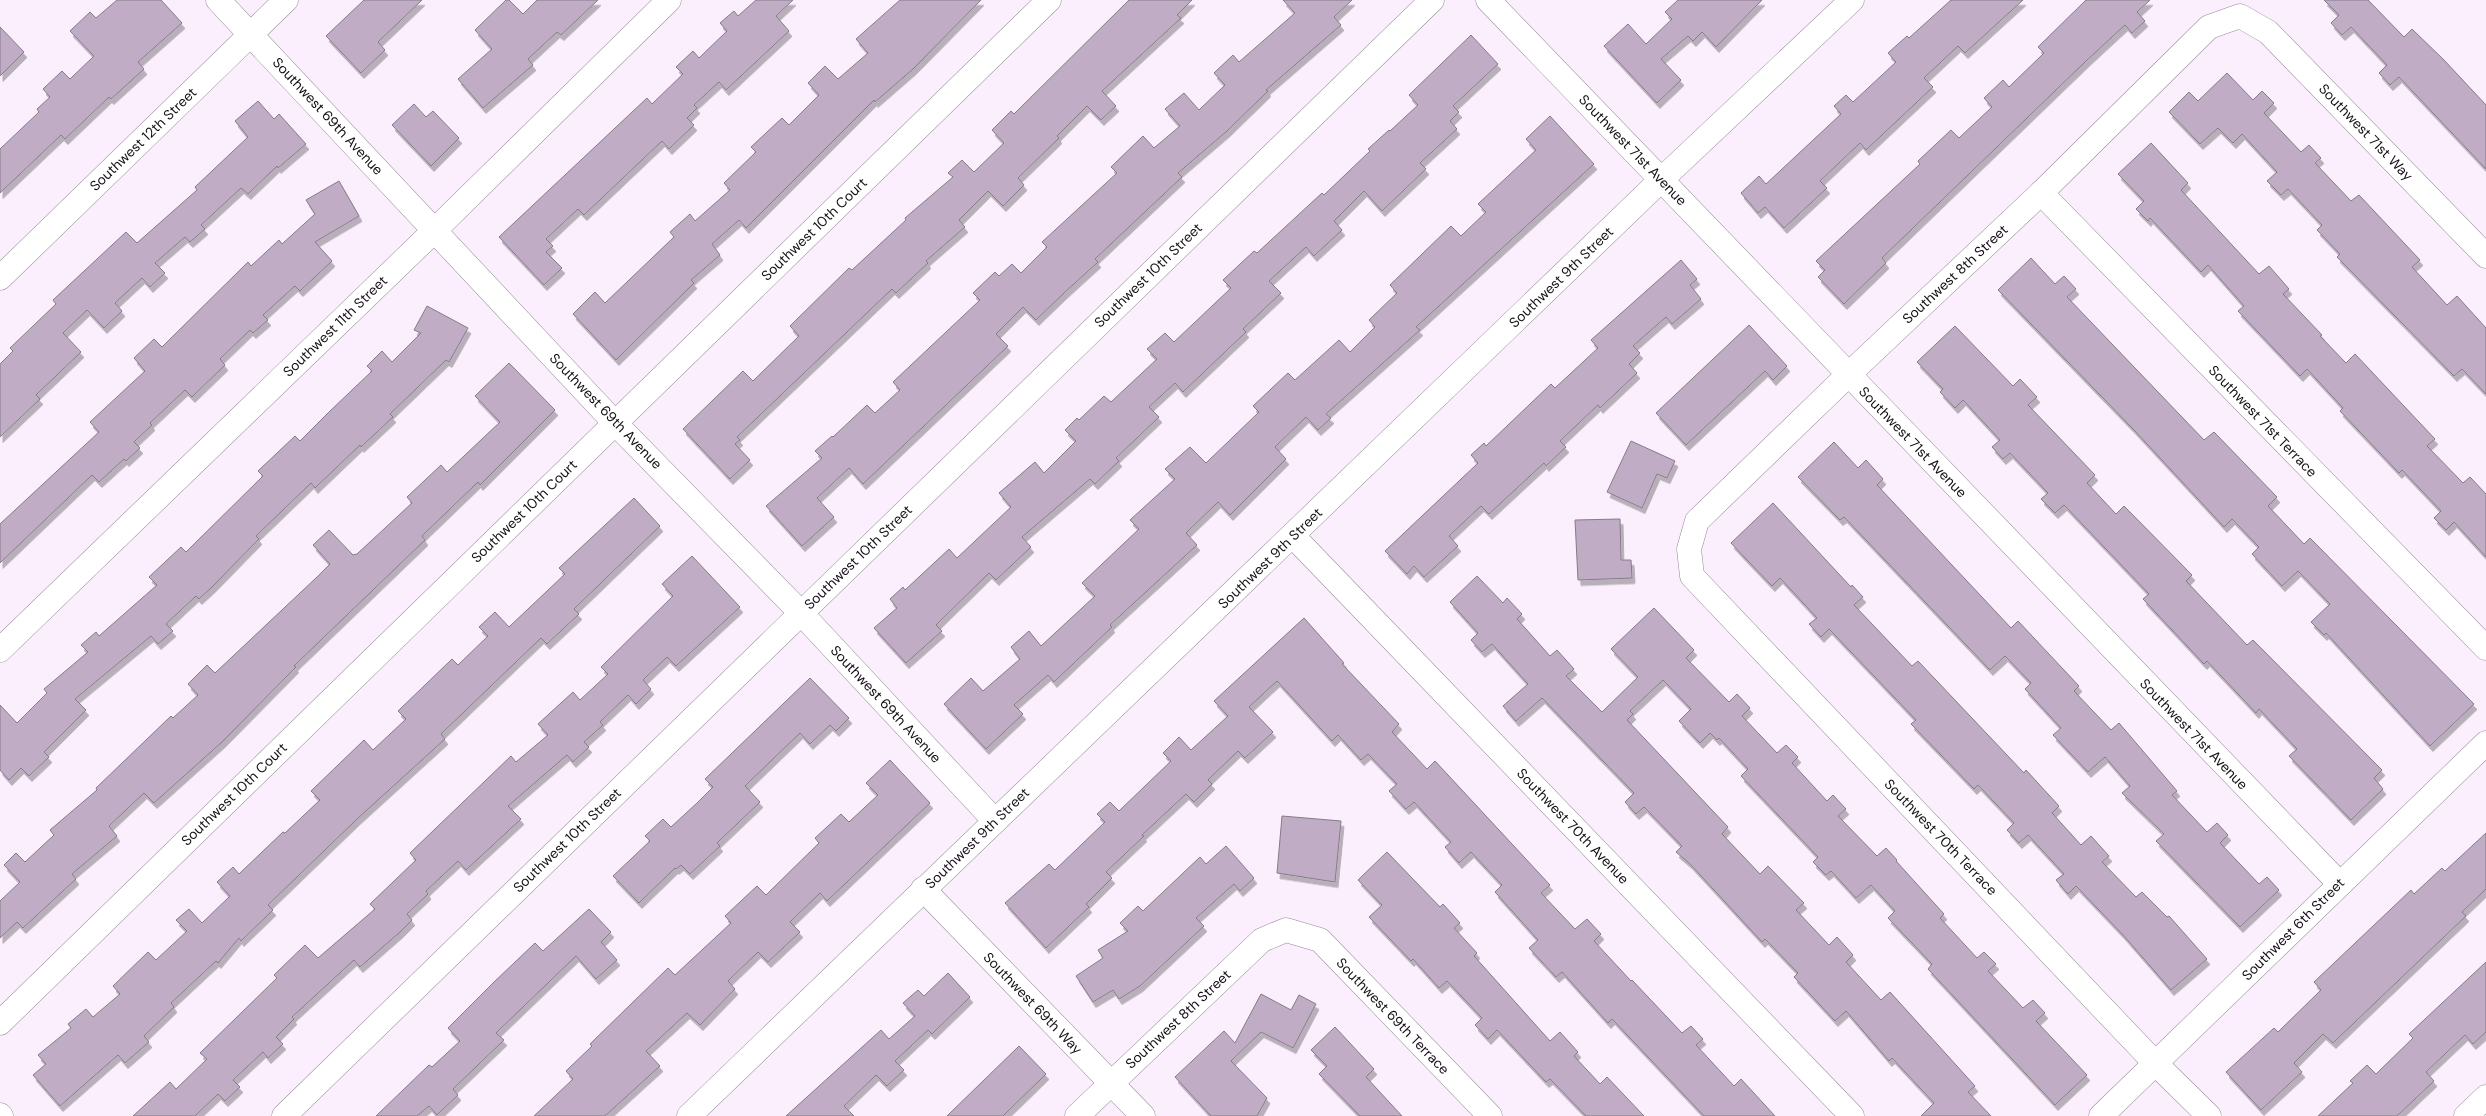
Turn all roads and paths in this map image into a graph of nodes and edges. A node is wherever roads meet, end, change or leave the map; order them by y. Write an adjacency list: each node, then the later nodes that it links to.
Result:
1 (218, 0): 9 (street, Southwest 69th Avenue)
2 (286, 0): 9 (street, Southwest 12th Street)
3 (669, 0): 12 (street, Southwest 11th Street)
4 (1049, 0): 16 (street, Southwest 10th Court)
5 (1432, 0): 19 (street, Southwest 10th Street)
6 (1488, 0): 10 (street, Southwest 71st Avenue)
7 (1852, 0): 10 (street, Southwest 9th Street)
8 (2240, 16): 11 (street, Southwest 8th Street); 13 (street, Southwest 71st Way)
9 (251, 34): 12 (street, Southwest 69th Avenue); 14 (street, Southwest 12th Street)
10 (1661, 180): 15 (street, Southwest 71st Avenue); 17 (street, Southwest 9th Street)
11 (2041, 193): 15 (street, Southwest 8th Street); 20 (street, Southwest 71st Terrace)
12 (435, 230): 16 (street, Southwest 69th Avenue); 21 (street, Southwest 11th Street)
13 (2486, 256)
14 (0, 278)
15 (1848, 375): 18 (street, Southwest 8th Street); 24 (street, Southwest 71st Avenue)
16 (615, 423): 19 (street, Southwest 69th Avenue); 27 (street, Southwest 10th Court)
17 (1293, 536): 23 (street, Southwest 9th Street); 36 (street, Southwest 70th Avenue)
18 (1689, 549): 28 (street, Southwest 70th Terrace)
19 (801, 612): 23 (street, Southwest 69th Avenue); 31 (street, Southwest 10th Street)
20 (2486, 648)
21 (0, 650)
22 (2486, 743): 24 (street, Southwest 6th Street)
23 (995, 821): 25 (street, Southwest 9th Street)
24 (2339, 883): 28 (street, Southwest 6th Street)
25 (923, 889): 29 (street, Southwest 69th Way); 32 (street, Southwest 9th Street)
26 (1286, 930): 29 (street, Southwest 8th Street); 35 (street, Southwest 69th Terrace)
27 (0, 1023)
28 (2156, 1064): 37 (street, Southwest 6th Street); 38 (street, Southwest 70th Terrace)
29 (1111, 1082): 33 (street, Southwest 8th Street); 34 (street, Southwest 69th Way)
30 (2486, 1096): 39 (street)
31 (284, 1116)
32 (689, 1116)
33 (1077, 1116)
34 (1143, 1116)
35 (1490, 1116)
36 (1852, 1116)
37 (2101, 1116)
38 (2209, 1116)
39 (2466, 1116)

